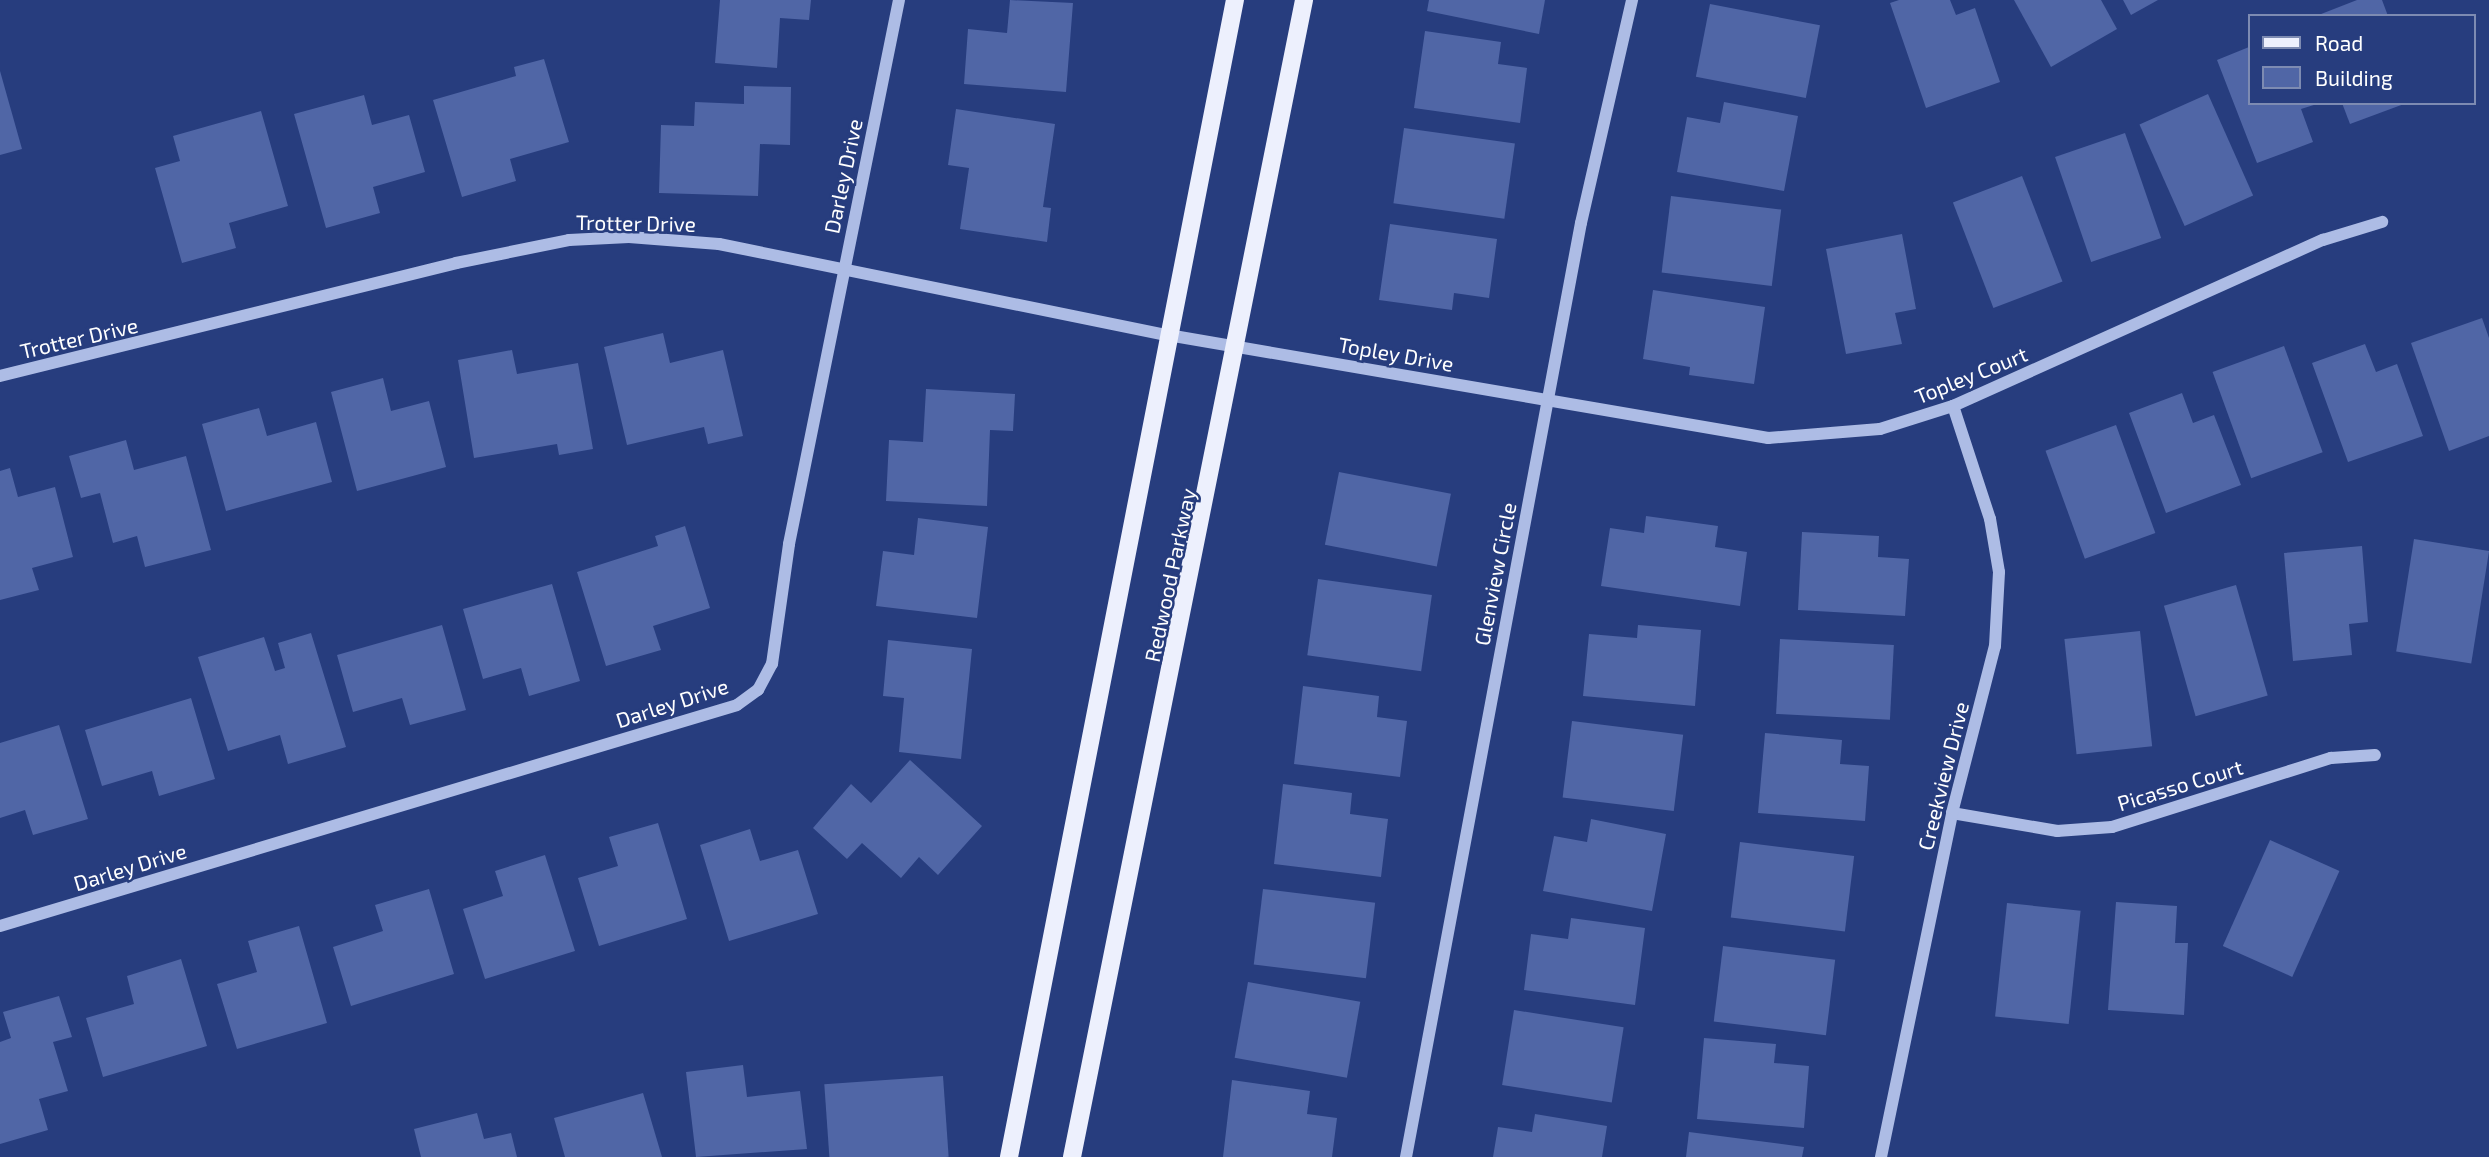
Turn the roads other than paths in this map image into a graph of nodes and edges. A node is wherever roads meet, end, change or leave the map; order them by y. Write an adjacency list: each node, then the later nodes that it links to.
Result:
1 (898, 0): 6 (street, Darley Drive)
2 (1235, 0): 7 (main road)
3 (1304, 0): 8 (main road, Redwood Parkway)
4 (1632, 0): 10 (street, Glenview Circle)
5 (2382, 222): 11 (street, Topley Court)
6 (844, 270): 7 (street, Trotter Drive); 9 (street, Trotter Drive); 14 (street, Darley Drive)
7 (1168, 335): 8 (street, Trotter Drive); 15 (main road)
8 (1236, 346): 10 (street, Topley Drive); 16 (main road, Redwood Parkway)
9 (0, 376)
10 (1548, 401): 11 (street, Topley Court); 17 (street, Glenview Circle)
11 (1953, 406): 13 (street, Creekview Drive)
12 (2375, 755): 13 (street, Picasso Court)
13 (1952, 813): 18 (street, Creekview Drive)
14 (0, 926)
15 (1009, 1157)
16 (1072, 1157)
17 (1406, 1157)
18 (1881, 1157)

